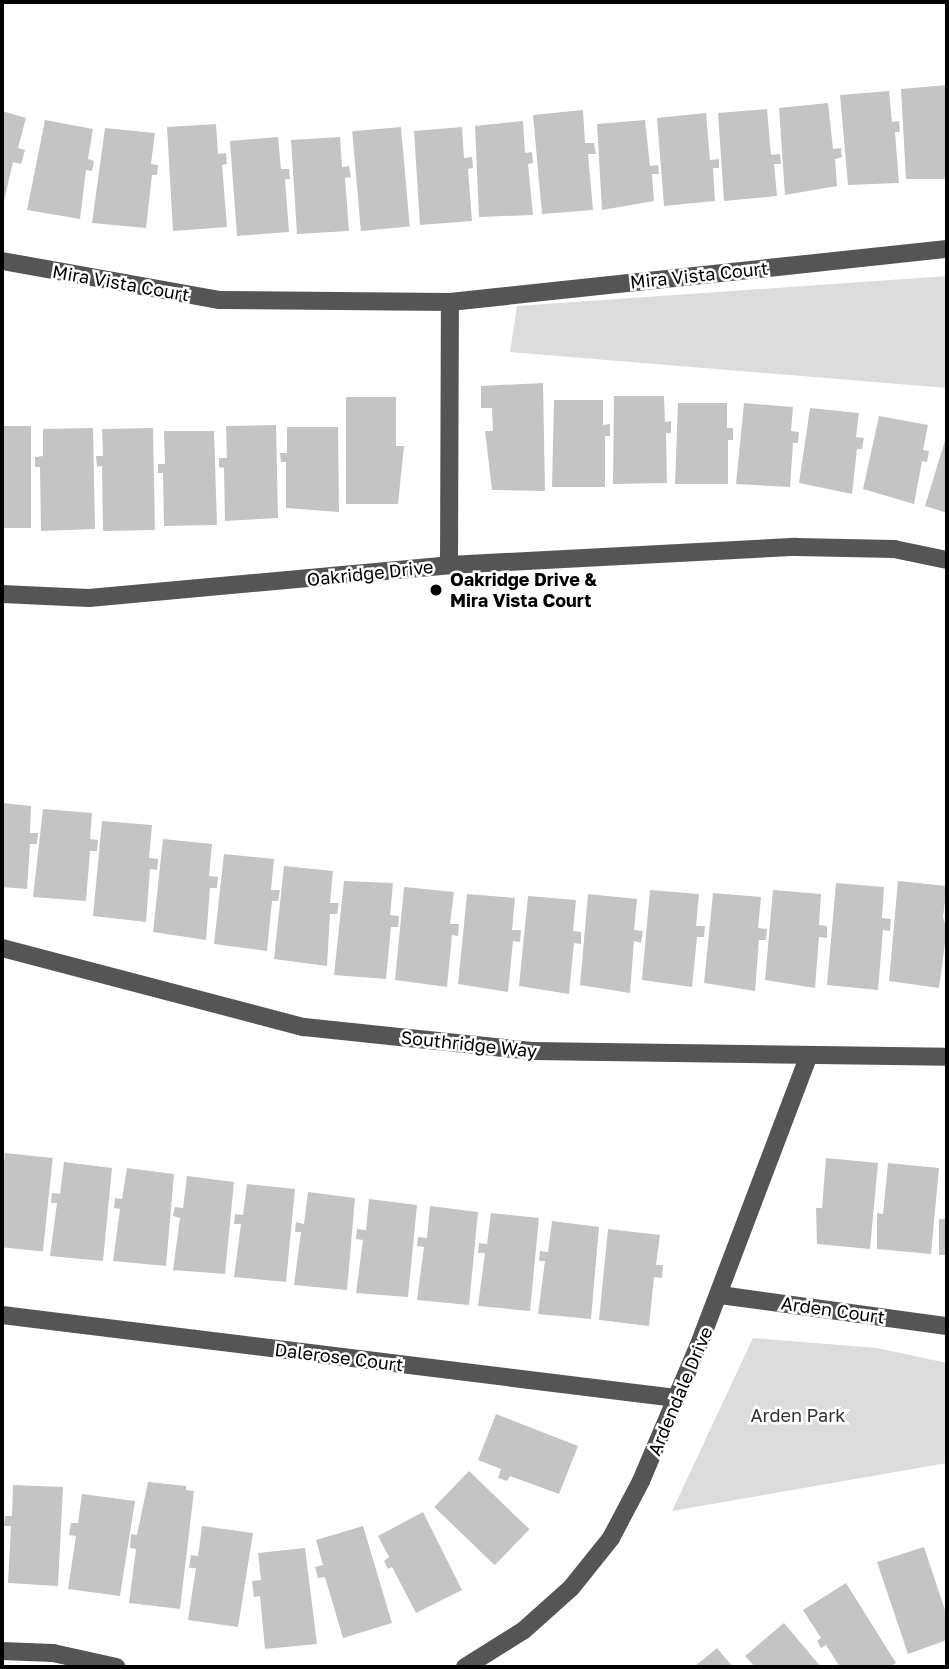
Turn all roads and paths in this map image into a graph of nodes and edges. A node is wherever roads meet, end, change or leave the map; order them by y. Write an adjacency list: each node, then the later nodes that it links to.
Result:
1 (947, 249): 3 (street, Mira Vista Court)
2 (2, 261): 3 (street, Mira Vista Court)
3 (450, 302): 5 (street)
4 (947, 560): 5 (street, Oakridge Drive)
5 (449, 565): 6 (street, Oakridge Drive)
6 (2, 594)
7 (2, 948): 8 (street, Southridge Way)
8 (810, 1055): 9 (street, Southridge Way); 10 (street, Ardendale Drive)
9 (947, 1057)
10 (720, 1295): 12 (street, Arden Court); 13 (street, Ardendale Drive)
11 (2, 1315): 13 (street, Dalerose Court)
12 (947, 1326)
13 (676, 1398): 16 (street, Ardendale Drive)
14 (2, 1651): 15 (street)
15 (116, 1667)
16 (465, 1667)

